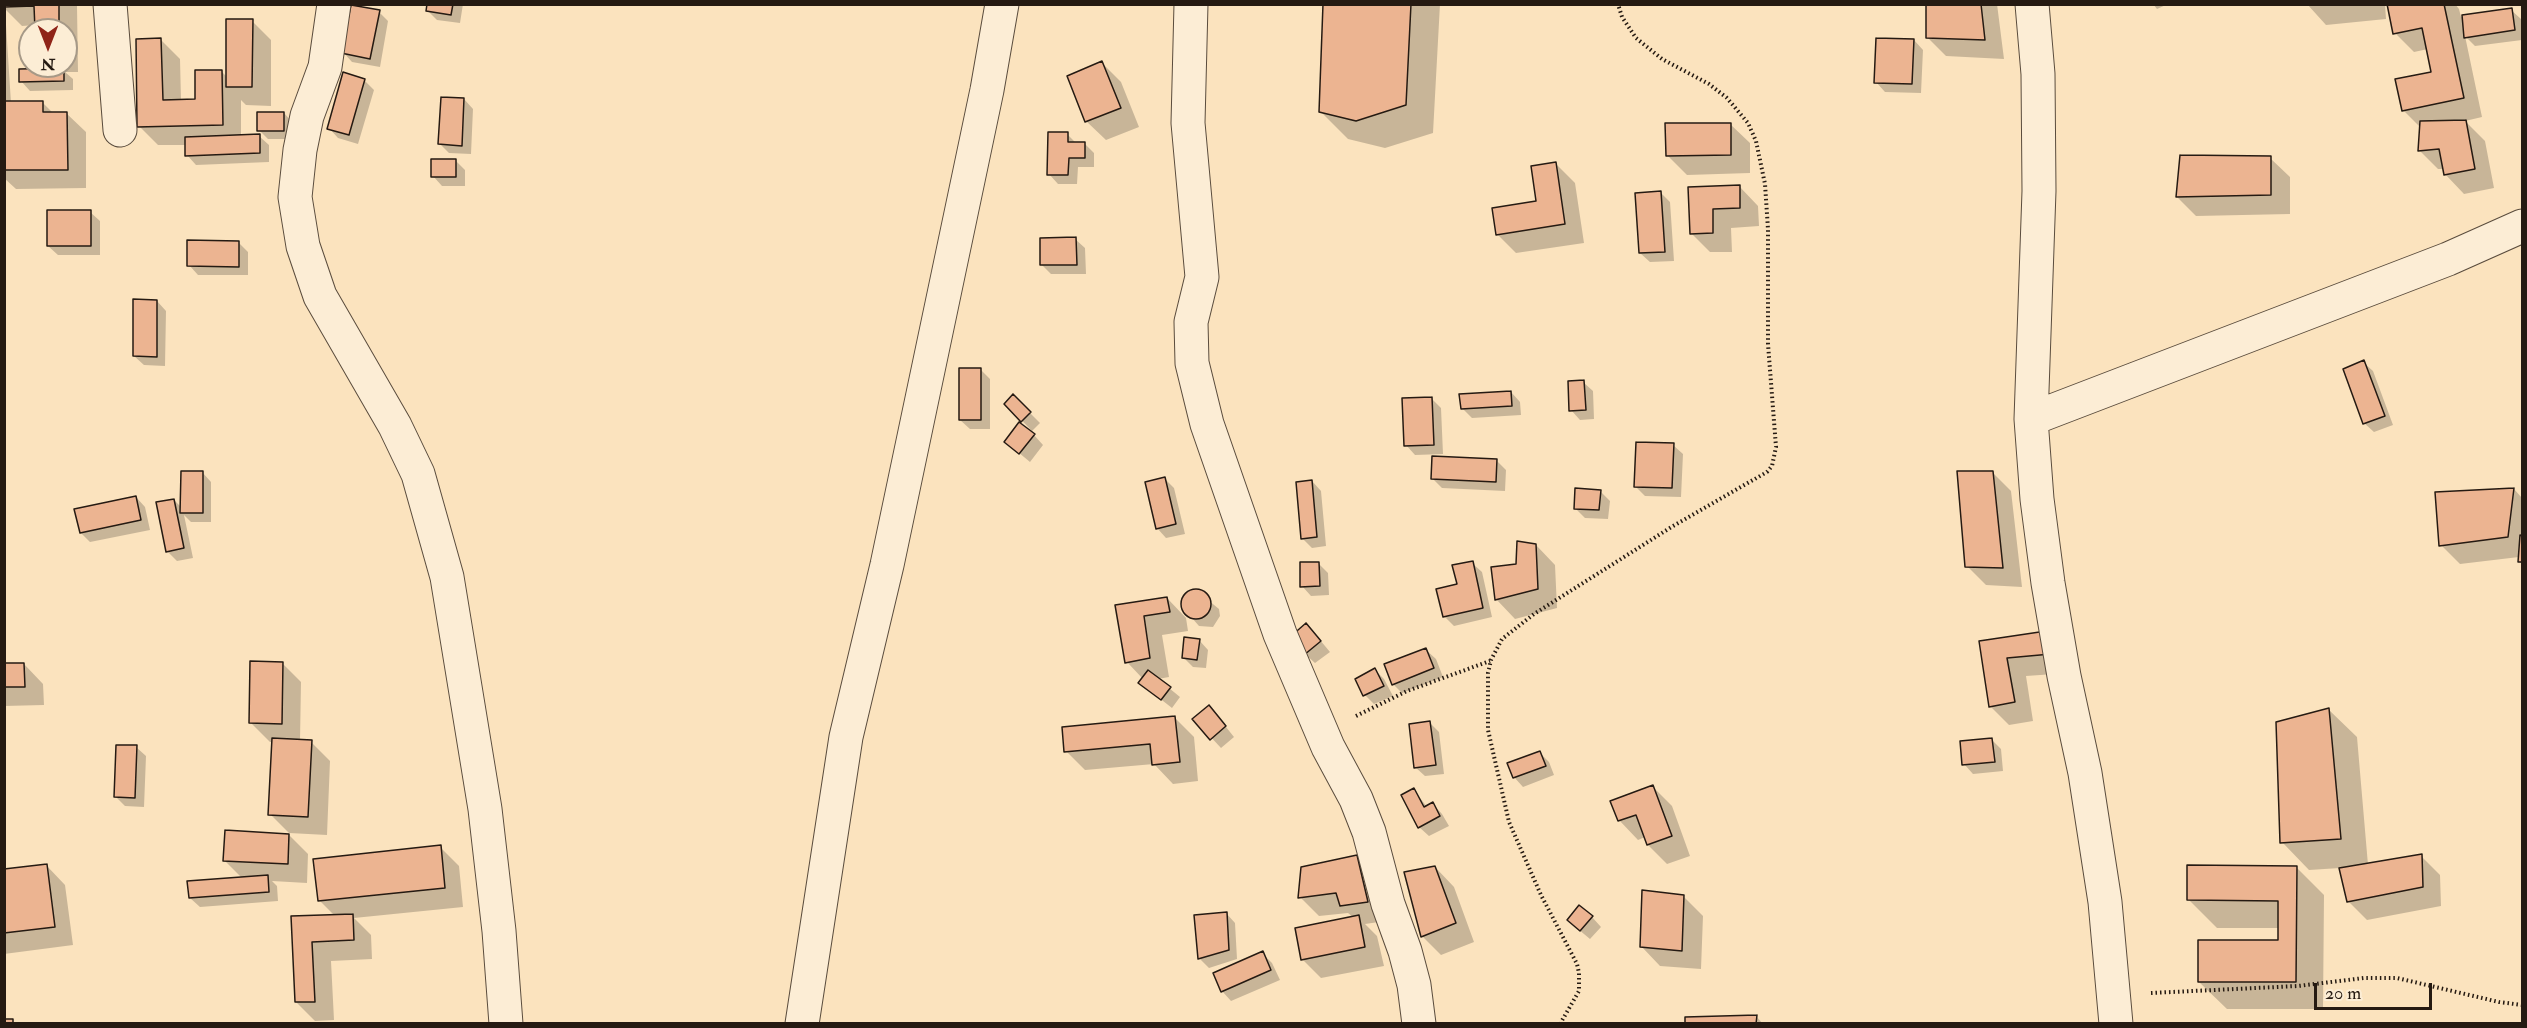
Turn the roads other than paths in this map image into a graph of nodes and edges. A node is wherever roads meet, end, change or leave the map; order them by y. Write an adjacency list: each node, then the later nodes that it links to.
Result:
1 (110, 4): 6 (street)
2 (334, 4): 10 (street)
3 (1002, 4): 11 (street)
4 (1191, 4): 12 (street)
5 (2032, 4): 8 (street)
6 (120, 130)
7 (2523, 226): 8 (street)
8 (2031, 419): 9 (street)
9 (2115, 1009)
10 (506, 1023)
11 (802, 1023)
12 (1419, 1023)

